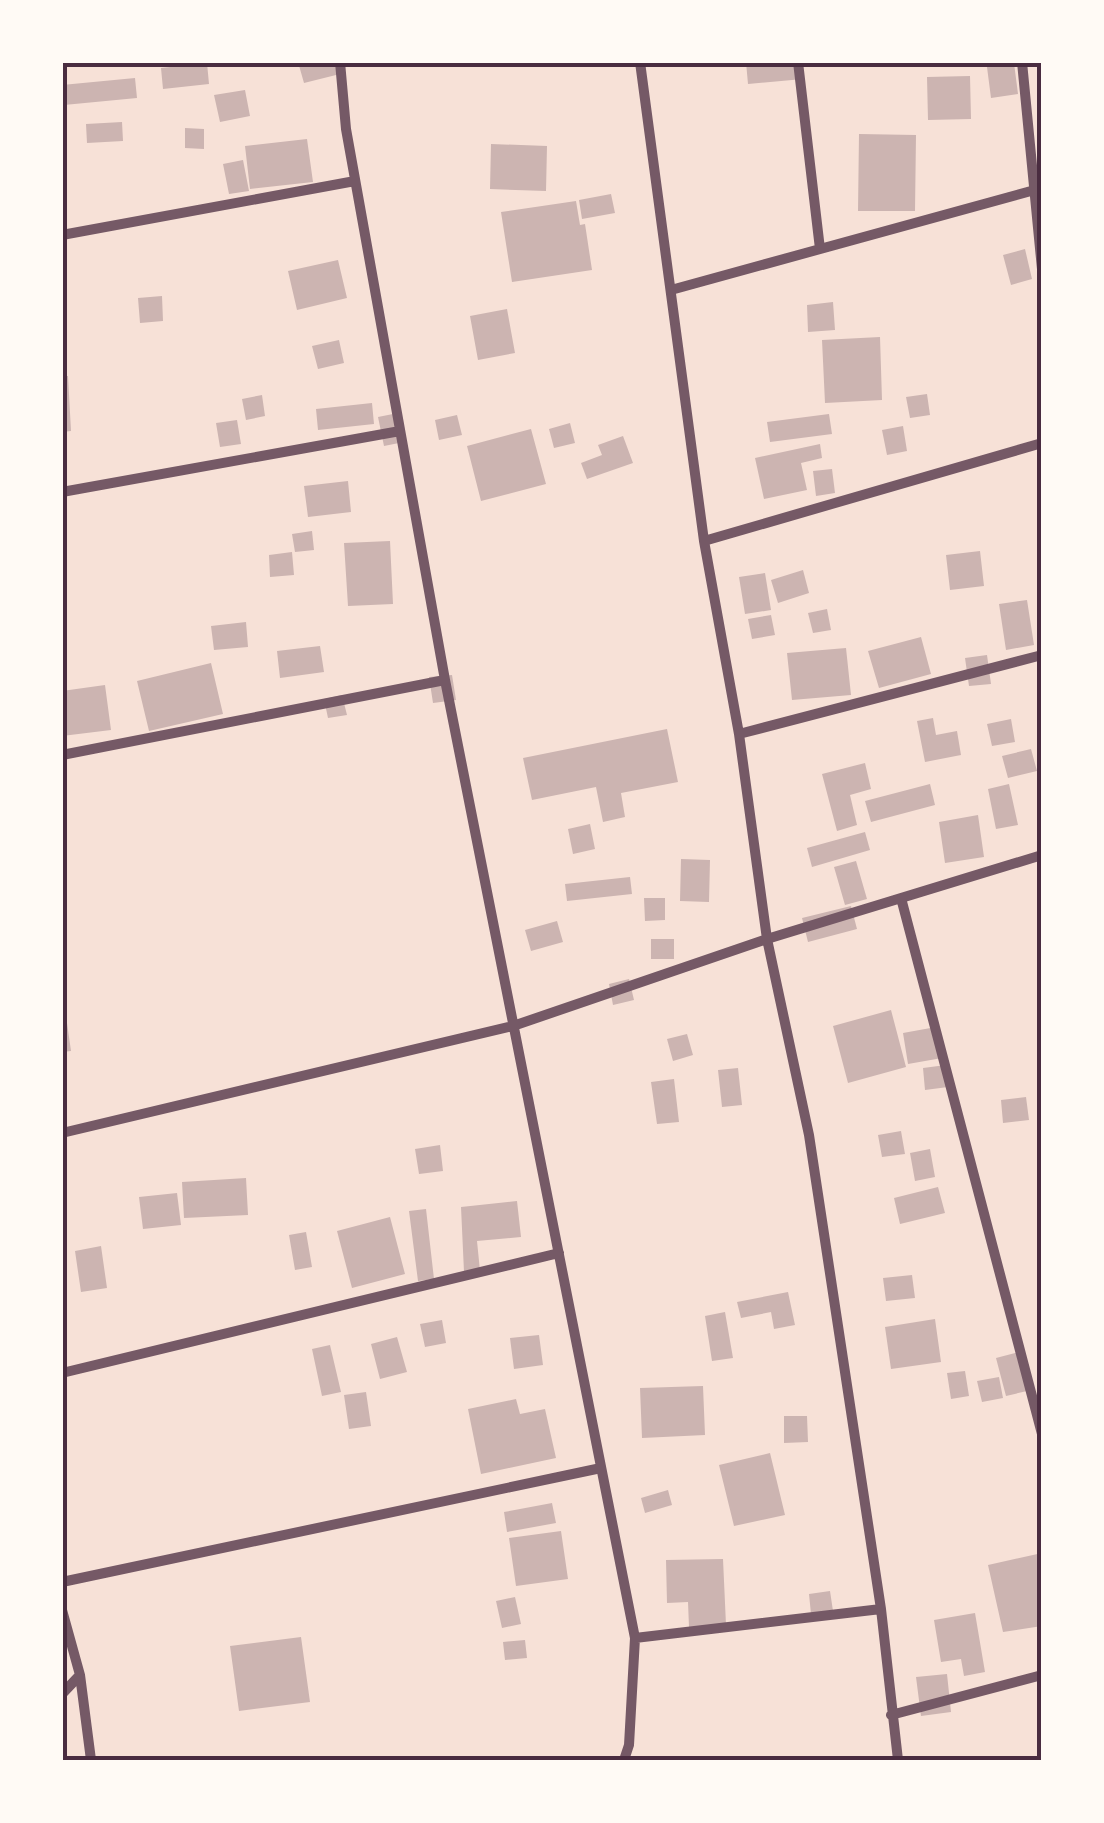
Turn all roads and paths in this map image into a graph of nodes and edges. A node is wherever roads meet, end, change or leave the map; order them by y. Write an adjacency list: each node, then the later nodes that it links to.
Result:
1 (340, 62): 5 (street)
2 (640, 62): 10 (street)
3 (798, 62): 8 (street)
4 (1022, 62): 6 (street)
5 (355, 181): 7 (street); 11 (street)
6 (1038, 189): 8 (street); 9 (street)
7 (62, 235)
8 (820, 249): 10 (street)
9 (1042, 269)
10 (671, 290): 14 (street)
11 (400, 431): 13 (street); 16 (street)
12 (1042, 443): 14 (street)
13 (62, 492)
14 (704, 541): 17 (street)
15 (1042, 655): 17 (street)
16 (445, 680): 18 (street); 22 (street)
17 (739, 734): 21 (street)
18 (62, 756)
19 (1042, 855): 20 (street)
20 (902, 898): 21 (street); 26 (street)
21 (767, 939): 22 (street); 29 (street)
22 (513, 1026): 23 (street); 24 (street)
23 (62, 1133)
24 (559, 1253): 25 (street); 27 (street)
25 (62, 1374)
26 (1042, 1434)
27 (601, 1468): 28 (street); 31 (street)
28 (62, 1582)
29 (881, 1609): 31 (street); 35 (street)
30 (62, 1610): 32 (street)
31 (635, 1638): 37 (street)
32 (80, 1674): 34 (street); 36 (street)
33 (1042, 1676): 35 (street)
34 (62, 1694)
35 (890, 1715): 38 (street)
36 (90, 1760)
37 (624, 1760)
38 (898, 1760)

